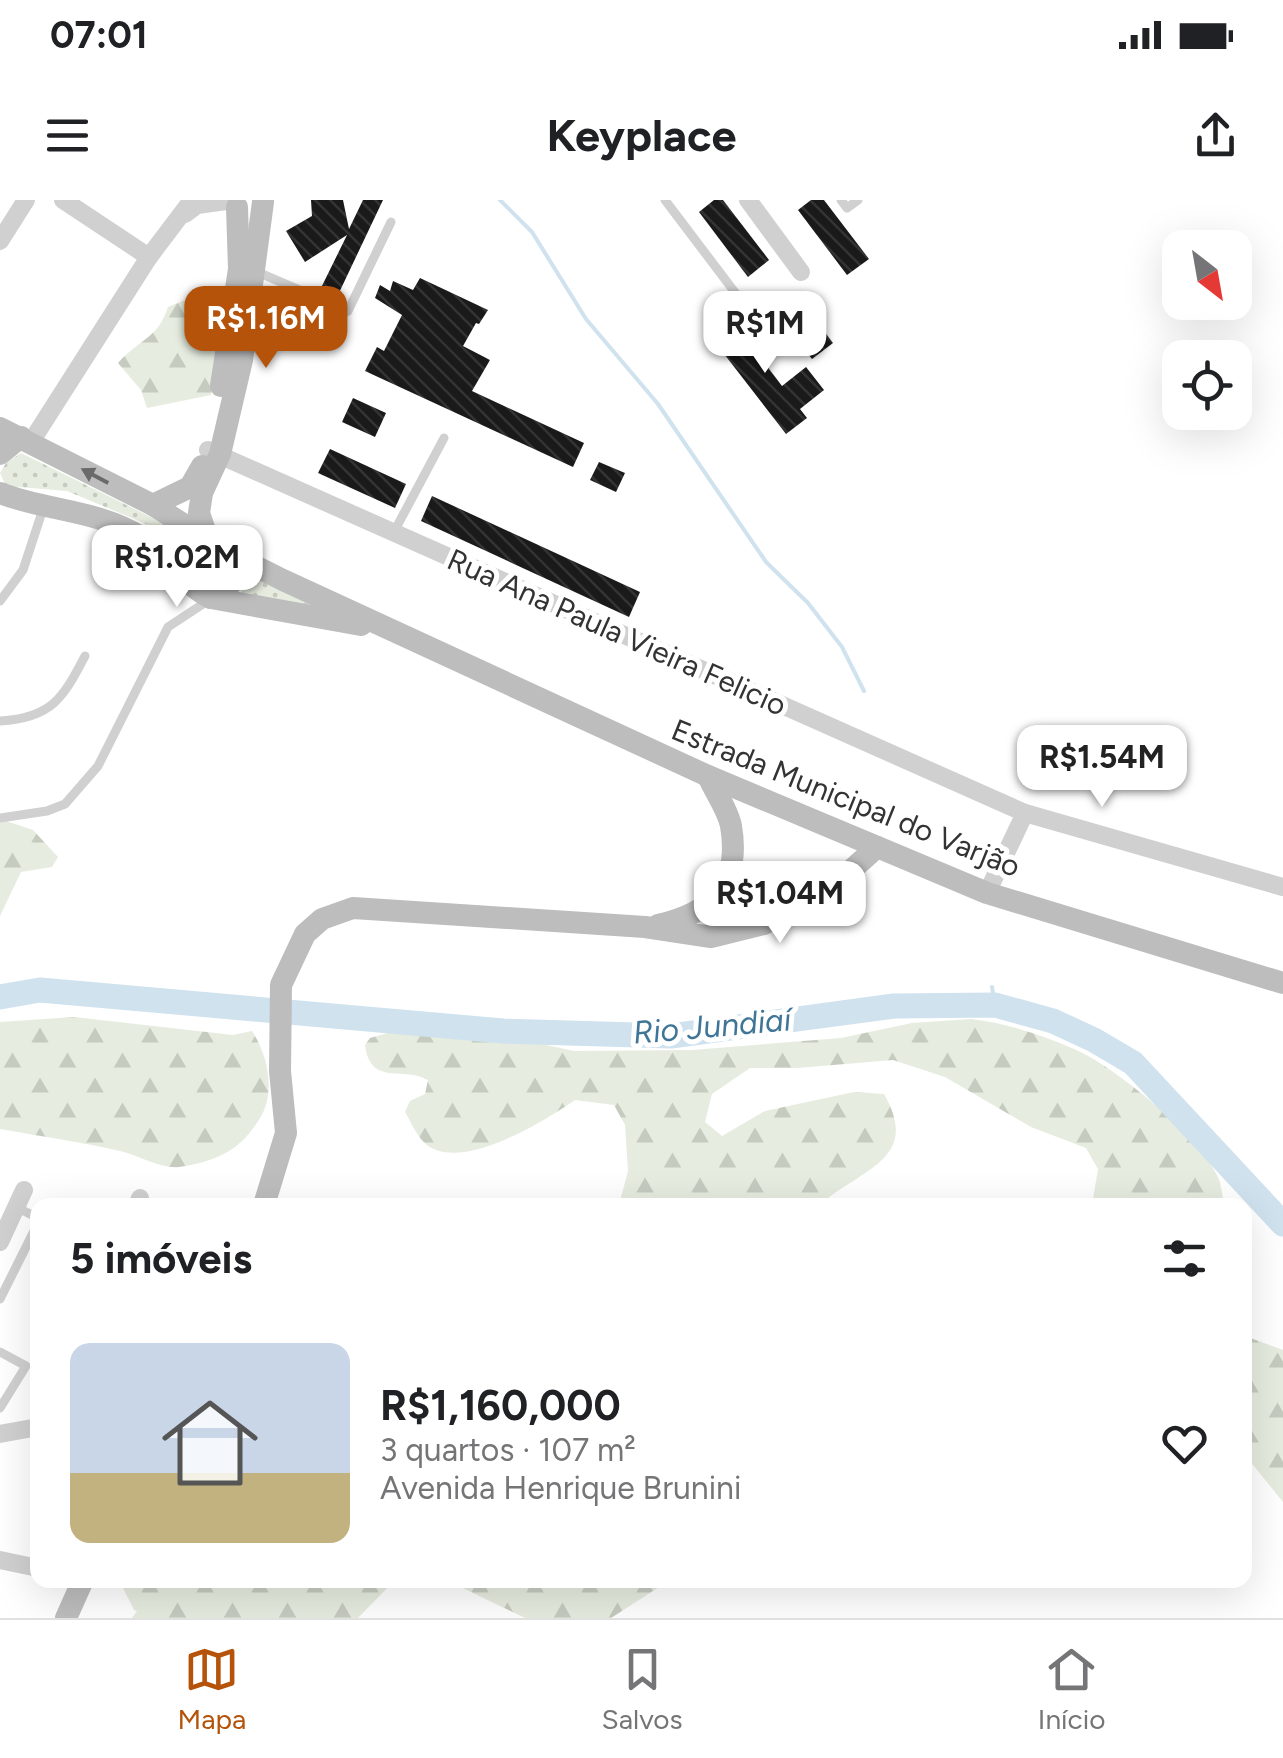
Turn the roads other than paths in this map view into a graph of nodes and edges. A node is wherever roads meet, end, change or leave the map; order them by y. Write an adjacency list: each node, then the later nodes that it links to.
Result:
1 (26, 200): 12 (street)
2 (63, 200): 13 (street)
3 (192, 200): 10 (street)
4 (748, 200): 15 (street)
5 (841, 200): 6 (lane)
6 (858, 200)
7 (264, 201): 9 (main road); 14 (main road)
8 (671, 202): 16 (lane)
9 (230, 203): 10 (street); 19 (main road)
10 (176, 221): 13 (street)
11 (391, 222): 14 (lane)
12 (0, 241)
13 (149, 257): 17 (street)
14 (255, 271): 19 (main road)
15 (801, 272)
16 (778, 348)
17 (17, 436): 20 (main road); 23 (main road, one-way to 17)
18 (444, 438): 24 (lane)
19 (214, 452): 23 (main road); 24 (street, Rua Ana Paula Vieira Felicio); 25 (main road)
20 (0, 454)
21 (0, 493): 22 (main road)
22 (44, 504): 26 (main road); 27 (lane)
23 (153, 505): 25 (main road)
24 (395, 530): 32 (street, Rua Ana Paula Vieira Felicio)
25 (217, 546): 26 (main road); 28 (main road)
26 (211, 598): 28 (main road); 33 (lane)
27 (0, 602)
28 (399, 633): 31 (main road, Estrada Municipal do Varjão)
29 (85, 656): 30 (lane)
30 (0, 721)
31 (708, 776): 34 (main road, Estrada Municipal do Varjão); 37 (main road)
32 (1025, 813): 35 (street, Rua Ana Paula Vieira Felicio); 36 (street)
33 (0, 818)
34 (877, 846): 36 (main road, Estrada Municipal do Varjão); 37 (main road)
35 (1283, 886)
36 (987, 893): 38 (main road, Estrada Municipal do Varjão)
37 (646, 927): 40 (main road)
38 (1283, 983)
39 (20, 1198): 41 (lane); 43 (street)
40 (266, 1198)
41 (30, 1211)
42 (30, 1237): 44 (lane)
43 (0, 1242)
44 (0, 1298)
45 (0, 1352): 46 (lane)
46 (0, 1408)
47 (30, 1428): 48 (street)
48 (0, 1434)
49 (0, 1560): 50 (street)
50 (30, 1566)
51 (79, 1588): 52 (main road)
52 (66, 1618)

